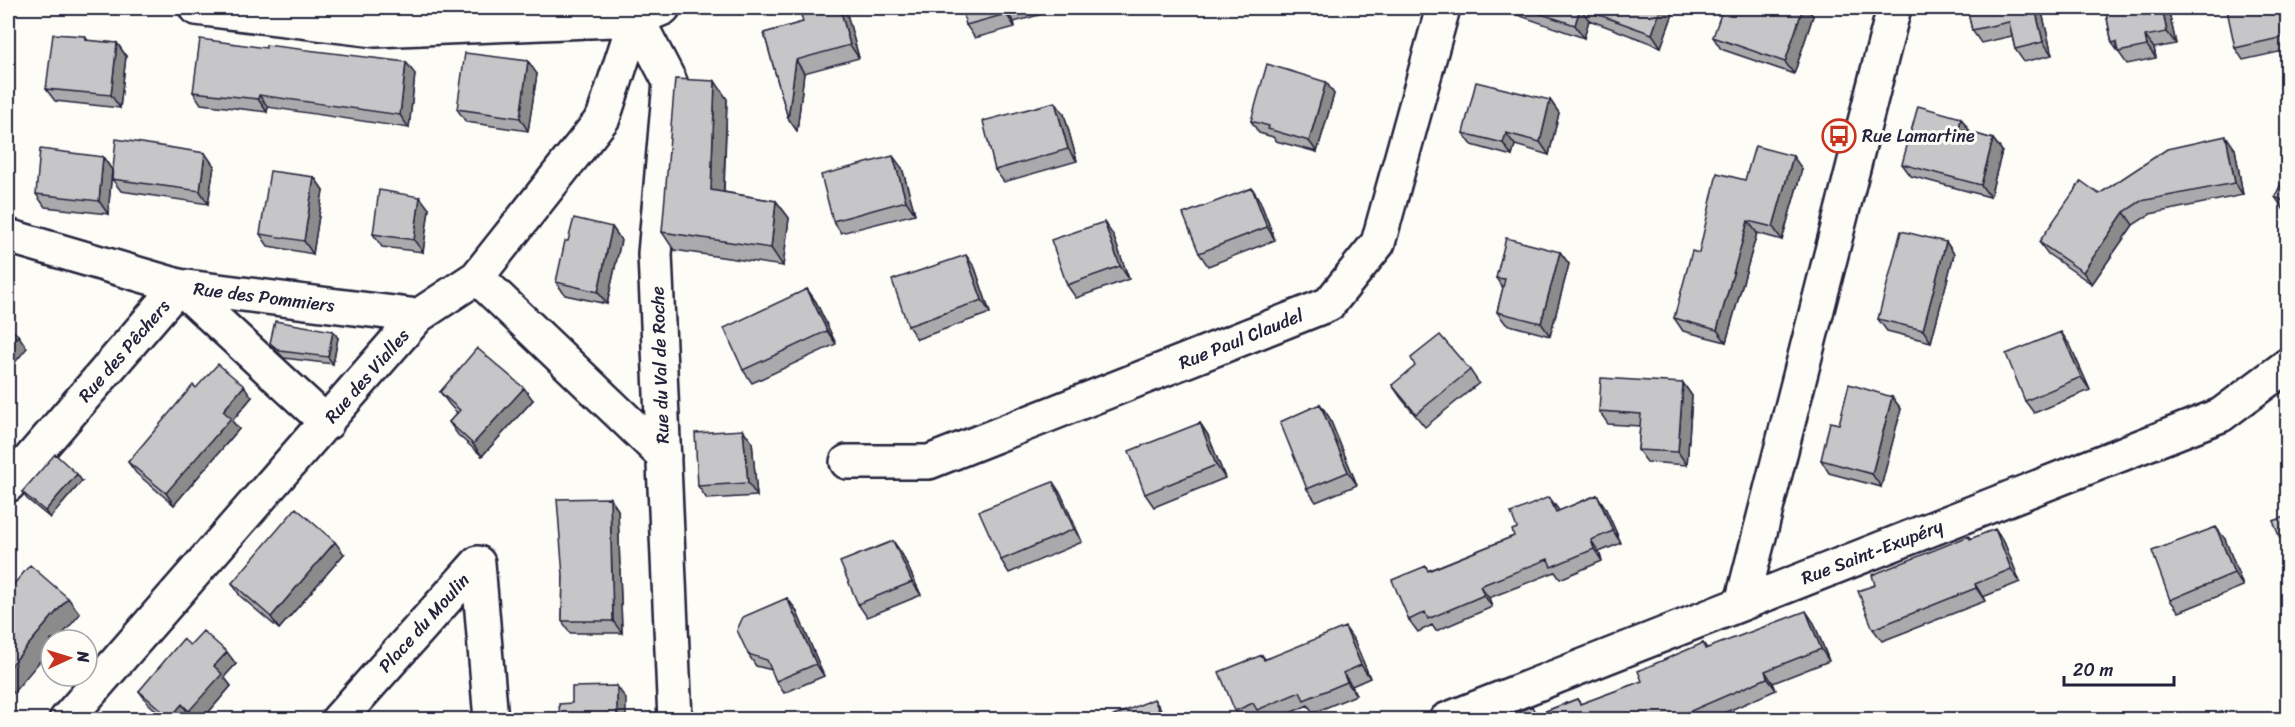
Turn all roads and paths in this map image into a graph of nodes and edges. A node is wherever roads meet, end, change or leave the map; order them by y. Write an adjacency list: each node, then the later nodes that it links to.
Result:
1 (196, 8): 4 (street)
2 (1443, 8): 12 (street, Rue Paul Claudel)
3 (1894, 8): 14 (street)
4 (646, 11): 6 (street, Rue des Vialles); 11 (street, Rue du Val de Roche)
5 (8, 236): 7 (street, Rue des Pommiers)
6 (477, 277): 8 (street, Rue des Vialles); 11 (street)
7 (179, 286): 8 (street, Rue des Pommiers); 10 (street, Rue des Pêchers); 13 (street, Rue des Pêchers)
8 (418, 316): 10 (street, Rue des Vialles)
9 (2288, 365): 14 (street, Rue Saint-Exupéry)
10 (327, 423): 15 (street, Rue des Vialles)
11 (664, 456): 18 (street, Rue du Val de Roche)
12 (846, 462)
13 (8, 485)
14 (1742, 603): 19 (street, Rue Saint-Exupéry)
15 (66, 720)
16 (338, 720): 17 (street, Place du Moulin)
17 (491, 720)
18 (675, 720)
19 (1446, 720)

